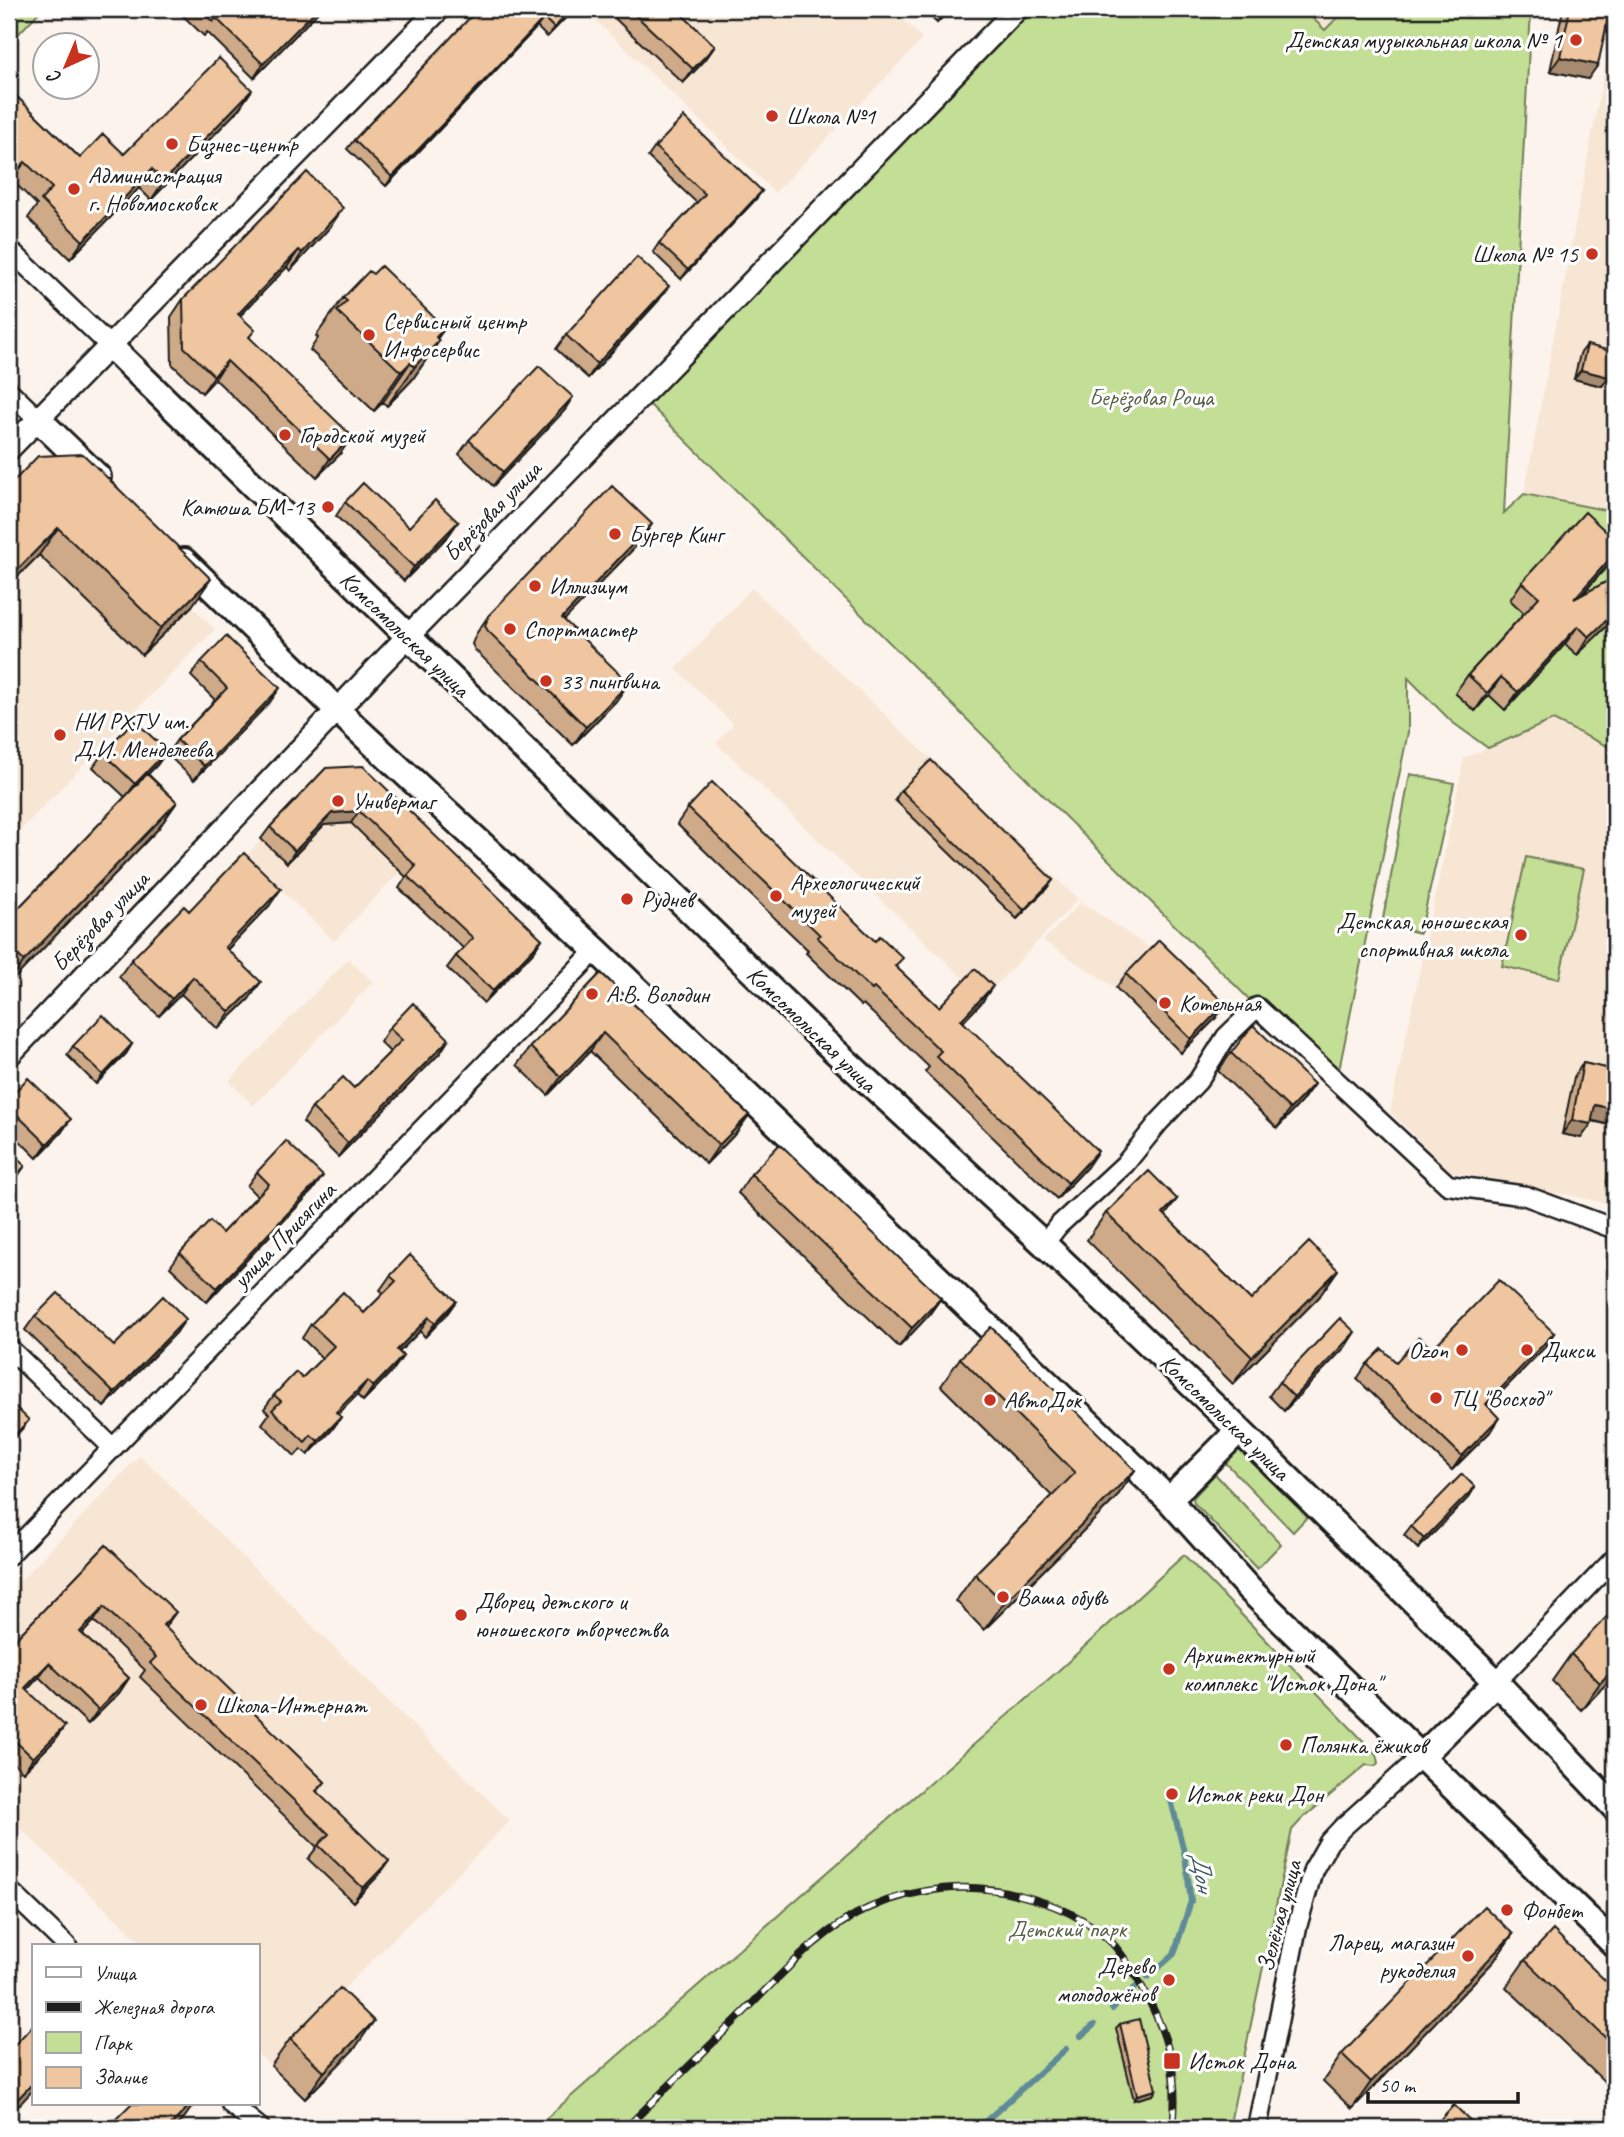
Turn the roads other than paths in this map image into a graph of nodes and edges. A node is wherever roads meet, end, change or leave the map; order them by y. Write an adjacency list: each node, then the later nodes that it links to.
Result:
1 (439, 9): 4 (street)
2 (1017, 9): 10 (street, Берёзовая улица)
3 (9, 249): 4 (street, Комсомольская улица)
4 (109, 345): 6 (street); 10 (main road, Комсомольская улица)
5 (9, 391): 6 (street)
6 (38, 419): 7 (street); 8 (main road)
7 (9, 449)
8 (118, 496)
9 (168, 545): 11 (main road)
10 (407, 637): 11 (street, Берёзовая улица); 15 (main road, Комсомольская улица)
11 (338, 710): 12 (main road); 13 (street, Берёзовая улица)
12 (596, 950): 18 (street, улица Присягина); 19 (main road)
13 (9, 1055)
14 (1615, 1229): 15 (street)
15 (1044, 1244): 17 (main road, Комсомольская улица)
16 (9, 1348): 18 (street)
17 (1239, 1430): 19 (main road); 22 (main road, Комсомольская улица)
18 (112, 1447): 20 (street, улица Присягина)
19 (1169, 1500): 23 (main road)
20 (9, 1555)
21 (1615, 1558): 22 (street)
22 (1496, 1682): 23 (main road); 24 (main road, Комсомольская улица)
23 (1422, 1756): 27 (main road); 30 (street, Зелёная улица)
24 (1615, 1808)
25 (9, 1890): 26 (street)
26 (65, 1944)
27 (1615, 1945)
28 (233, 2106): 29 (street)
29 (260, 2128)
30 (1257, 2128)

